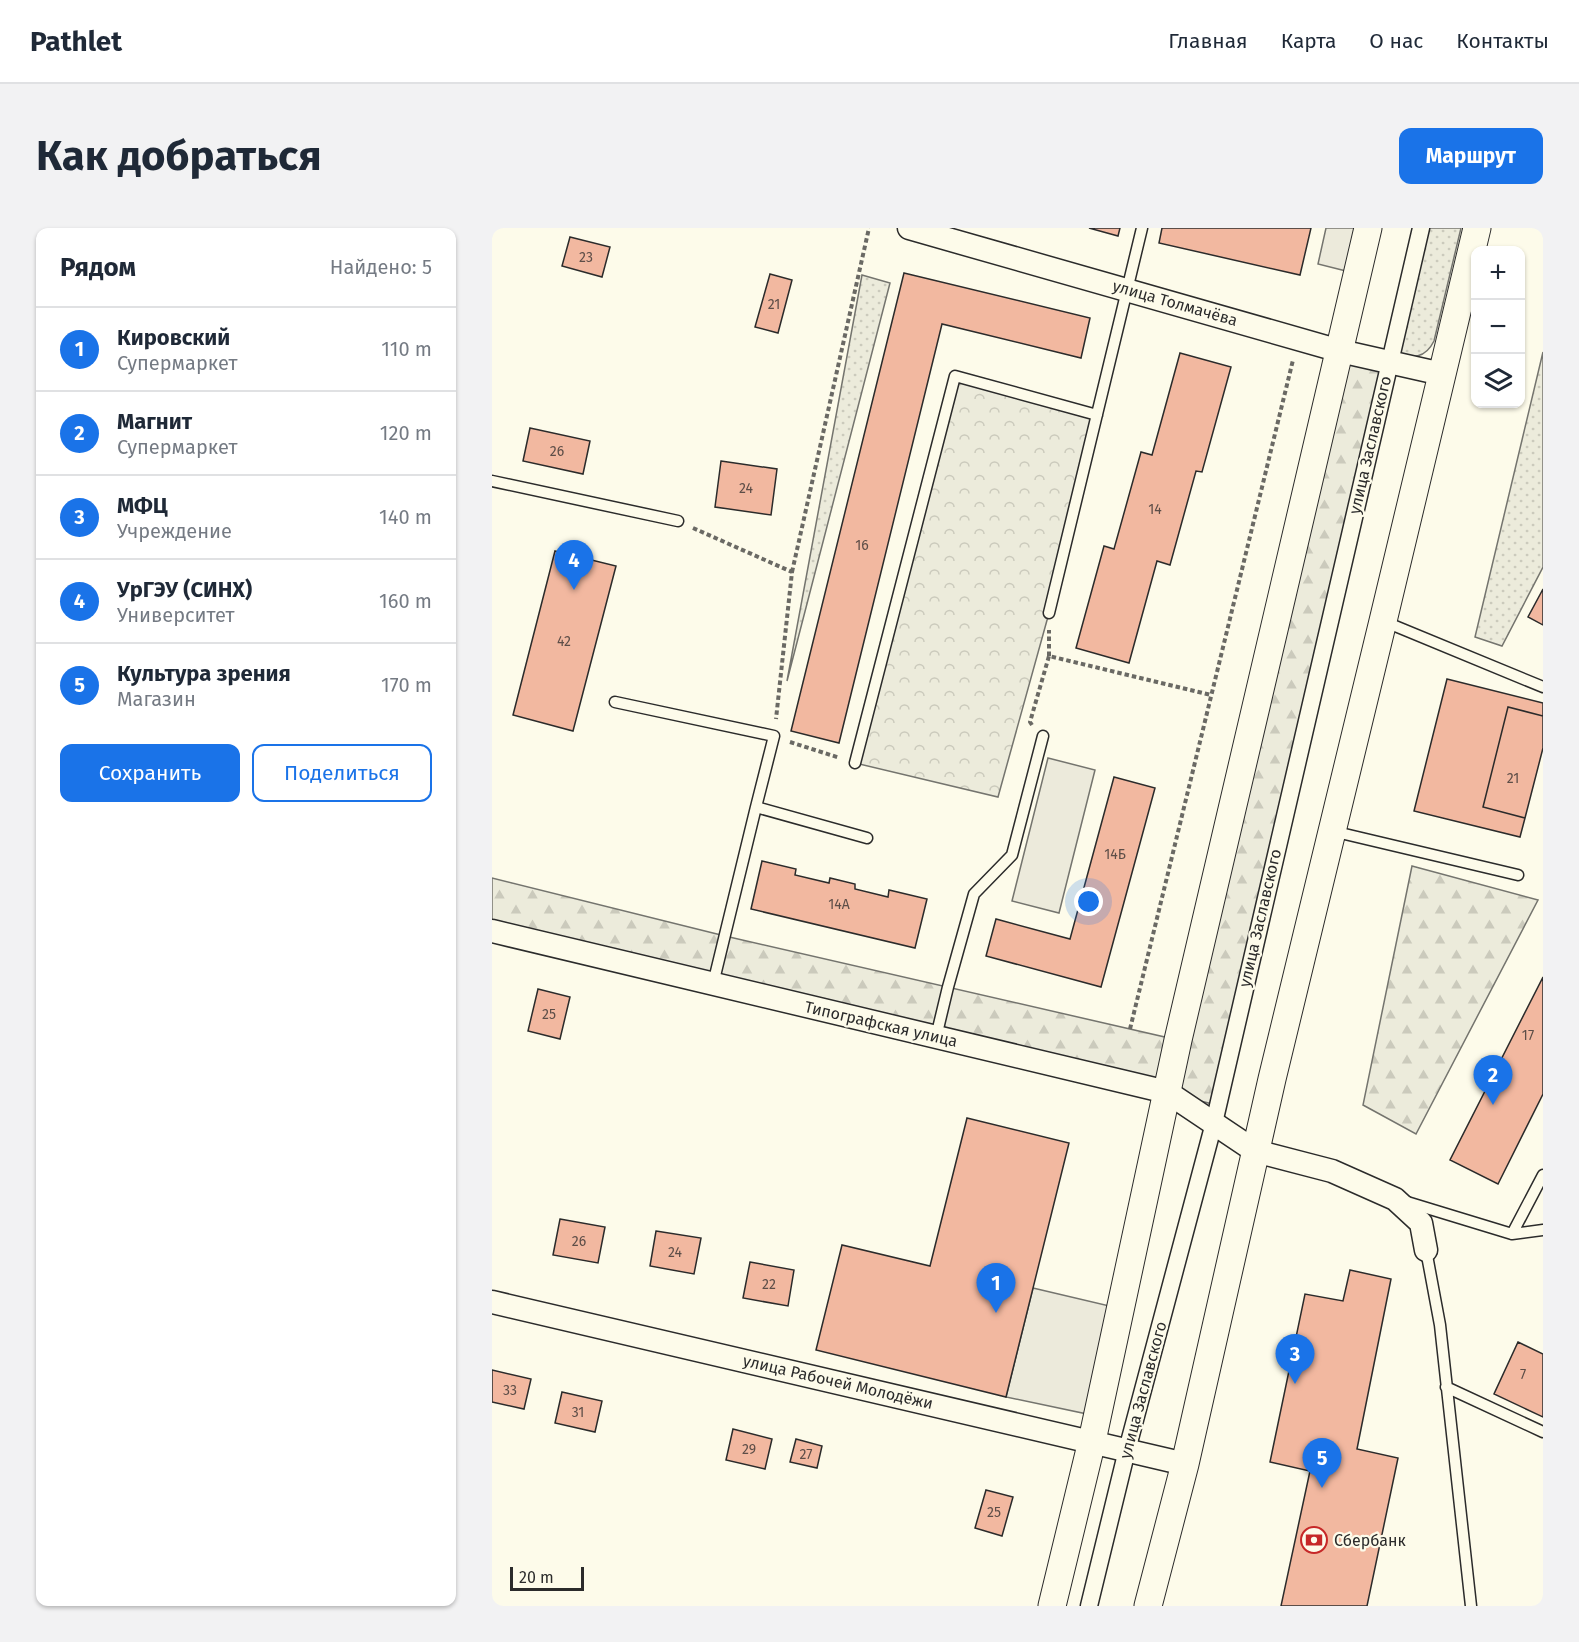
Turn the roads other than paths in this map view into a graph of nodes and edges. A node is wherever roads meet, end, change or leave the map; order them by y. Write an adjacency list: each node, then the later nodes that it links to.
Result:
1 (909, 228): 6 (street, улица Толмачёва)
2 (1142, 228): 6 (lane)
3 (1368, 228): 7 (street)
4 (1421, 228): 8 (street, улица Заславского)
5 (1477, 228): 9 (street)
6 (1127, 290): 7 (street, улица Толмачёва); 10 (lane)
7 (1340, 351): 8 (street, улица Толмачёва); 26 (street)
8 (1389, 362): 9 (street, улица Толмачёва); 27 (street, улица Заславского)
9 (1442, 374): 14 (street)
10 (1097, 416): 13 (lane); 18 (lane)
11 (492, 481): 12 (lane)
12 (678, 521)
13 (1049, 613)
14 (1383, 621): 15 (lane); 20 (street)
15 (1543, 687)
16 (615, 702): 19 (lane)
17 (1043, 736): 25 (lane)
18 (855, 763)
19 (756, 807): 21 (lane); 24 (lane)
20 (1332, 831): 22 (lane); 28 (street)
21 (867, 838)
22 (1518, 875)
23 (492, 931): 24 (street, Типографская улица)
24 (713, 984): 25 (street, Типографская улица)
25 (936, 1037): 26 (street, Типографская улица)
26 (1167, 1092): 27 (street, Типографская улица); 37 (street)
27 (1214, 1123): 28 (street, Типографская улица); 38 (street, улица Заславского)
28 (1255, 1151): 30 (street); 39 (street)
29 (1543, 1175): 32 (lane)
30 (1395, 1199): 32 (lane); 33 (street)
31 (1543, 1230): 32 (lane)
32 (1512, 1234)
33 (1426, 1250): 35 (lane)
34 (492, 1302): 37 (street, улица Рабочей Молодёжи)
35 (1446, 1387): 36 (lane); 43 (lane)
36 (1543, 1432)
37 (1092, 1442): 38 (street, улица Рабочей Молодёжи); 40 (street)
38 (1128, 1450): 39 (street, улица Рабочей Молодёжи); 41 (street, улица Заславского)
39 (1185, 1464): 42 (street)
40 (1052, 1606)
41 (1089, 1606)
42 (1148, 1606)
43 (1471, 1606)

